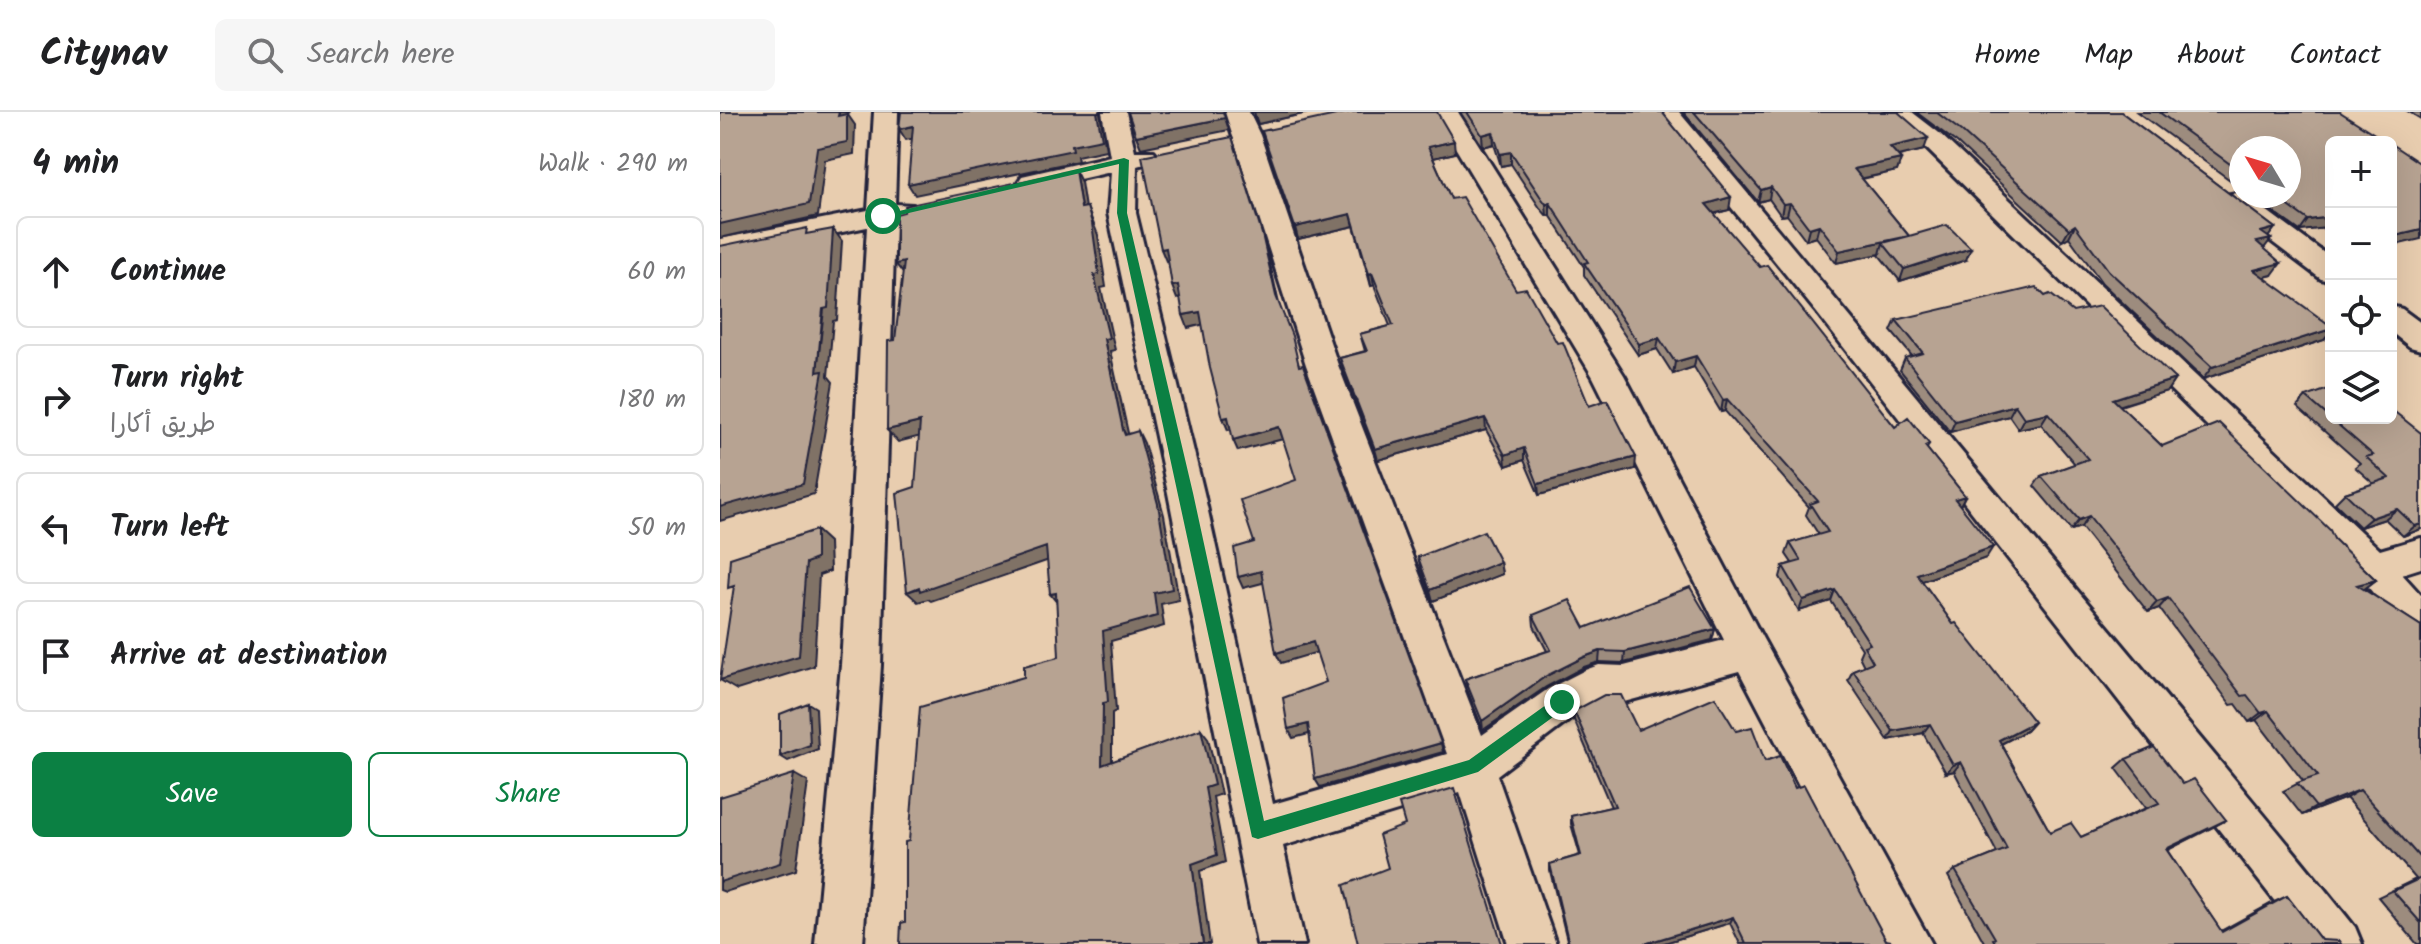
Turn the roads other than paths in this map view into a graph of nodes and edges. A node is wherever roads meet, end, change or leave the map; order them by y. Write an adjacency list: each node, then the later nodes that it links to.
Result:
1 (886, 112): 12 (street)
2 (1114, 112): 8 (street)
3 (1446, 112): 20 (street)
4 (1666, 112): 27 (street)
5 (1896, 112): 18 (street)
6 (1244, 130): 21 (street)
7 (1170, 151): 8 (street)
8 (1124, 160): 9 (street); 22 (street)
9 (1003, 188)
10 (2219, 188): 14 (street)
11 (928, 205): 12 (street)
12 (883, 216): 13 (street); 23 (street)
13 (720, 248)
14 (2325, 268)
15 (2397, 321): 16 (street)
16 (2421, 339)
17 (2421, 553): 18 (street)
18 (2374, 567): 19 (street)
19 (2421, 623)
20 (1749, 651): 21 (street); 26 (street)
21 (1473, 767): 22 (street); 25 (street)
22 (1258, 831): 24 (street)
23 (839, 944)
24 (1281, 944)
25 (1532, 944)
26 (1908, 944)
27 (2338, 944)

